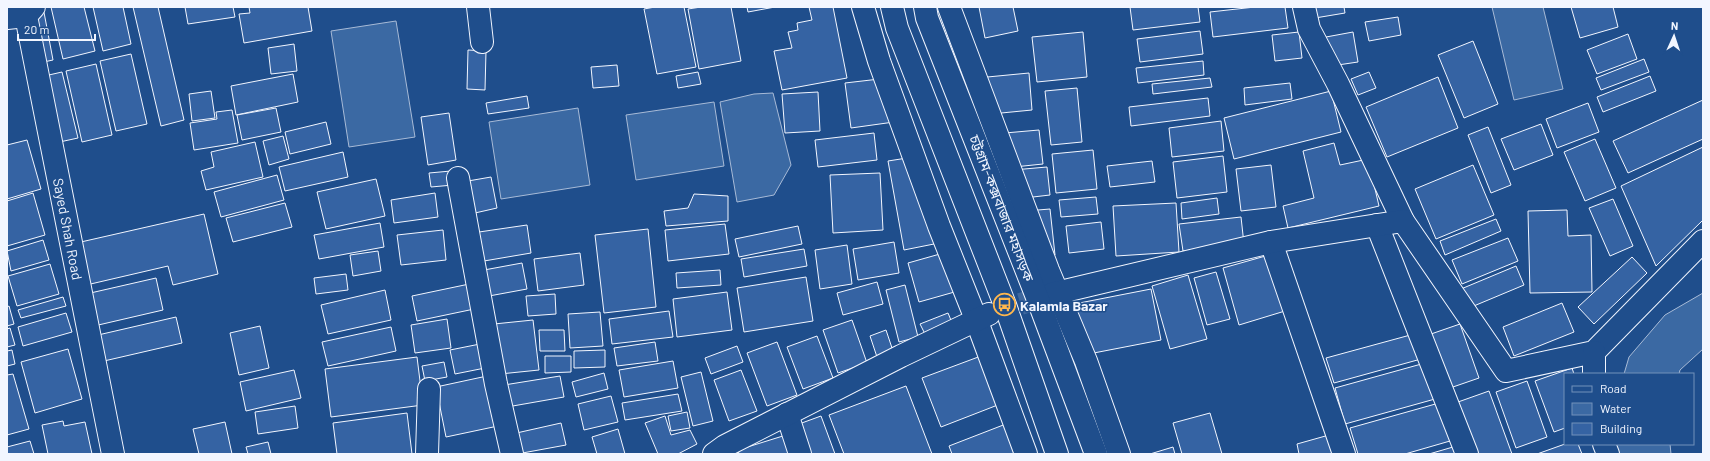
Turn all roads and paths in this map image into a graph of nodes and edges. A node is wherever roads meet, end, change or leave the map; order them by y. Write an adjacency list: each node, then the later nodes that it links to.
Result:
1 (478, 7): 8 (main road)
2 (863, 7): 15 (main road)
3 (892, 7): 26 (main road)
4 (925, 7): 27 (main road, চট্টগ্রাম-কক্সবাজার মহাসড়ক)
5 (949, 7): 14 (main road)
6 (1304, 7): 10 (main road)
7 (22, 14): 20 (main road, Sayed Shah Road)
8 (482, 42)
9 (458, 178): 22 (main road)
10 (1403, 221): 11 (main road); 16 (main road)
11 (1377, 225): 12 (main road); 30 (main road)
12 (1271, 242): 14 (main road); 29 (main road)
13 (1703, 242): 16 (main road)
14 (1055, 293): 28 (main road)
15 (983, 317): 19 (main road); 25 (main road)
16 (1594, 352): 17 (main road)
17 (1594, 373)
18 (429, 389): 21 (main road)
19 (787, 414): 23 (main road); 24 (main road)
20 (113, 454)
21 (427, 454)
22 (512, 454)
23 (714, 454)
24 (800, 454)
25 (1026, 454)
26 (1057, 454)
27 (1096, 454)
28 (1119, 454)
29 (1344, 454)
30 (1467, 454)

